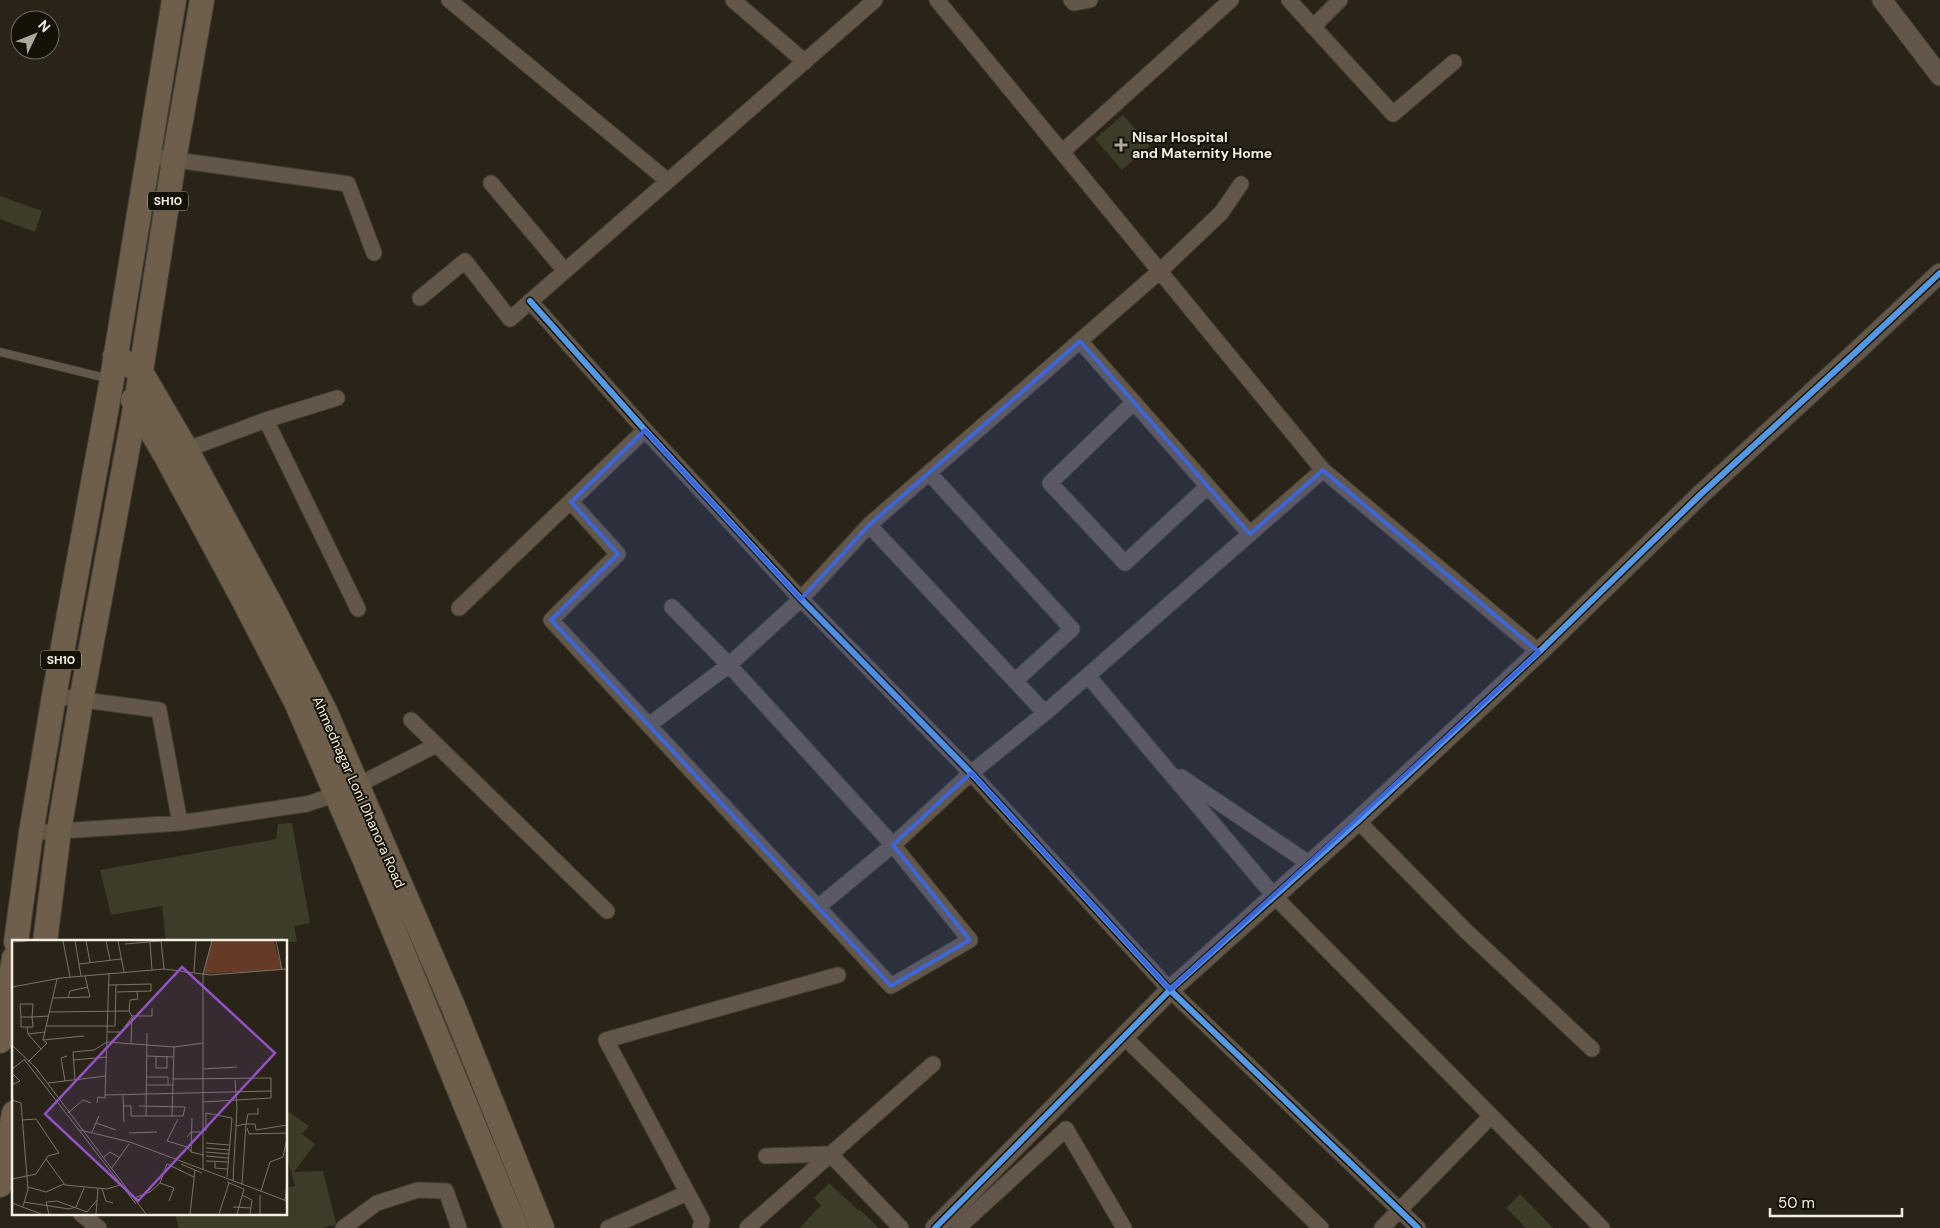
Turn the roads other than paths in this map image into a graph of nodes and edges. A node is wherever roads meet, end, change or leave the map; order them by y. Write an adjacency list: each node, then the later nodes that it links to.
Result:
1 (174, 0): 18 (main road, SH10)
2 (202, 0): 19 (main road, SH10)
3 (449, 0): 20 (street)
4 (733, 0): 14 (street)
5 (875, 0): 14 (street)
6 (937, 0): 17 (street)
7 (1071, 0): 8 (street)
8 (1090, 0)
9 (1231, 0): 17 (street)
10 (1289, 0): 13 (street)
11 (1340, 0): 13 (street)
12 (1882, 0): 16 (street)
13 (1313, 27): 15 (street)
14 (805, 62): 20 (street)
15 (1454, 62)
16 (1940, 76)
17 (1062, 152): 25 (street)
18 (147, 156): 19 (street); 31 (main road, SH10)
19 (174, 160): 23 (street); 32 (main road, SH10)
20 (668, 181): 24 (street)
21 (491, 182): 24 (street)
22 (1241, 184): 25 (street)
23 (374, 253)
24 (565, 271): 28 (street)
25 (1160, 271): 29 (street); 40 (street)
26 (1940, 273): 50 (street)
27 (420, 298): 28 (street)
28 (530, 301): 38 (street)
29 (1080, 341): 35 (street); 41 (street)
30 (0, 352): 33 (lane)
31 (115, 356): 32 (main road, Ahmednagar Loni Dhanora Road); 33 (main road, SH10)
32 (141, 372): 36 (main road, SH10); 39 (main road, Ahmednagar Loni Dhanora Road)
33 (112, 380): 36 (main road, Ahmednagar Loni Dhanora Road); 54 (main road, SH10)
34 (337, 398): 37 (street)
35 (1134, 402): 42 (street); 42 (street)
36 (136, 403): 39 (main road, Ahmednagar Loni Dhanora Road); 55 (main road, SH10)
37 (266, 420): 39 (street); 49 (street)
38 (645, 430): 43 (street); 46 (street)
39 (176, 454): 62 (main road, Ahmednagar Loni Dhanora Road)
40 (1323, 470): 45 (street); 50 (street)
41 (929, 473): 44 (street); 53 (street)
42 (1208, 486): 45 (street)
43 (570, 502): 48 (street); 58 (street)
44 (869, 525): 46 (street); 53 (street)
45 (1250, 534): 52 (street)
46 (801, 599): 51 (street); 61 (street)
47 (672, 607): 51 (street)
48 (459, 608)
49 (358, 609)
50 (1539, 652): 63 (street)
51 (729, 665): 58 (street); 67 (street)
52 (1088, 676): 56 (street); 60 (street)
53 (1015, 681): 56 (street)
54 (54, 696): 55 (street); 66 (main road, SH10)
55 (81, 701): 64 (street); 65 (main road, SH10)
56 (1045, 713): 61 (street)
57 (411, 720): 59 (street)
58 (649, 725): 70 (street)
59 (436, 745): 62 (street); 71 (street)
60 (1164, 766): 68 (street); 69 (street)
61 (971, 773): 67 (street); 76 (street)
62 (348, 790): 64 (street); 93 (main road, Ahmednagar Loni Dhanora Road); 94 (main road, Ahmednagar Loni Dhanora Road)
63 (1358, 821): 68 (street); 80 (street)
64 (180, 823): 65 (street)
65 (59, 831): 66 (street); 73 (main road, SH10)
66 (31, 833): 72 (main road, SH10)
67 (893, 845): 70 (street); 70 (street)
68 (1310, 864): 69 (street)
69 (1275, 897): 76 (street); 82 (street)
70 (818, 907)
71 (607, 911)
72 (16, 940)
73 (45, 940)
74 (12, 966): 77 (main road)
75 (838, 975): 87 (street)
76 (1170, 990): 78 (street); 88 (street)
77 (3, 1003): 79 (main road)
78 (1124, 1037): 99 (street); 102 (street)
79 (0, 1041)
80 (1592, 1049)
81 (933, 1064): 84 (street)
82 (1491, 1116): 88 (street); 105 (street)
83 (12, 1123): 86 (main road)
84 (830, 1154): 85 (street); 97 (street); 98 (street)
85 (766, 1156)
86 (0, 1183)
87 (688, 1193): 95 (street); 96 (street)
88 (1399, 1210): 103 (street); 104 (street)
89 (84, 1216): 90 (street)
90 (99, 1228)
91 (343, 1228): 92 (street)
92 (459, 1228)
93 (516, 1228)
94 (542, 1228)
95 (608, 1228)
96 (700, 1228)
97 (747, 1228)
98 (901, 1228)
99 (934, 1228)
100 (958, 1228): 101 (street)
101 (1124, 1228)
102 (1321, 1228)
103 (1382, 1228)
104 (1418, 1228)
105 (1602, 1228)

